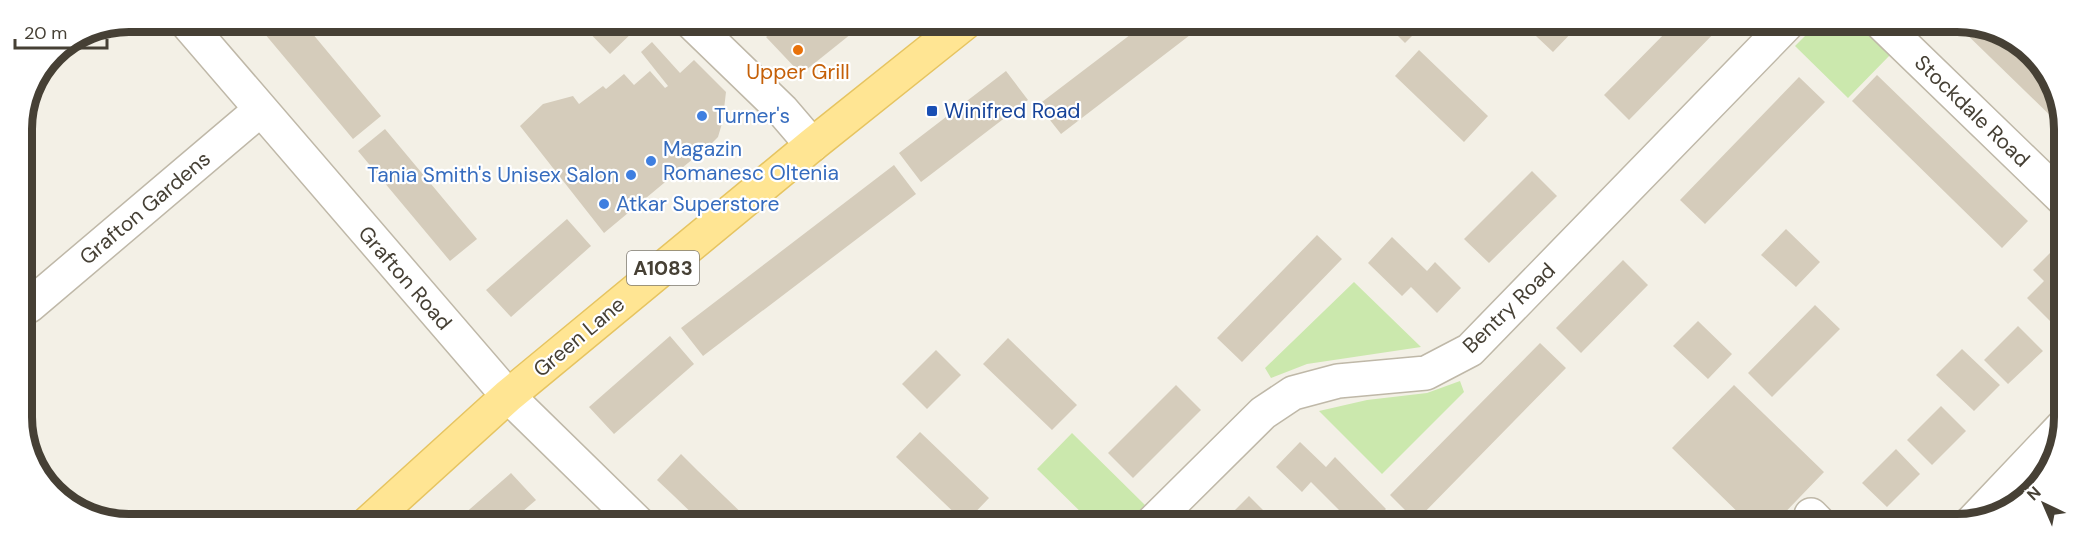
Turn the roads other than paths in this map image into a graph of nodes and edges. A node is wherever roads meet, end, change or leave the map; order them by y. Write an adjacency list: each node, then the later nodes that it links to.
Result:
1 (194, 32): 6 (street, Grafton Road)
2 (701, 32): 7 (street)
3 (953, 32): 7 (main road, Green Lane / A1083)
4 (1779, 32): 15 (street, Bentry Road)
5 (1890, 32): 8 (street, Stockdale Road)
6 (260, 110): 9 (street, Grafton Gardens); 10 (street, Grafton Road)
7 (812, 145): 10 (main road, Green Lane / A1083)
8 (2054, 190)
9 (32, 303)
10 (508, 396): 13 (main road, Green Lane / A1083); 14 (street, Grafton Road)
11 (2053, 437): 12 (street)
12 (1982, 511)
13 (378, 514)
14 (629, 514)
15 (1161, 514)

